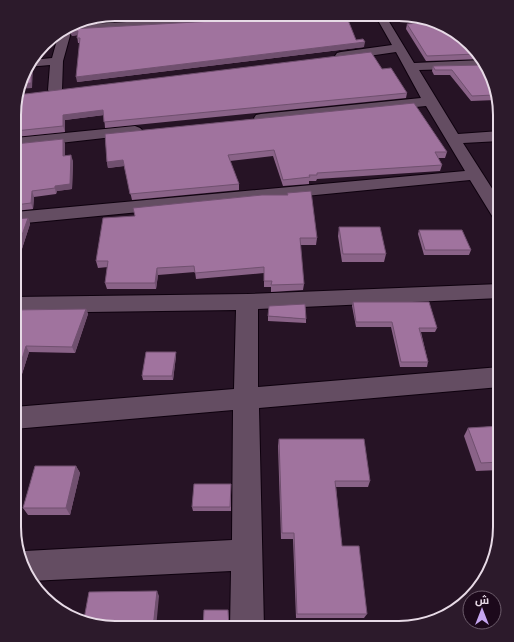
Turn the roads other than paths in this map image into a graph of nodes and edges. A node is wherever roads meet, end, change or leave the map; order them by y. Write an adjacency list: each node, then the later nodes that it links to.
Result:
1 (163, 21): 5 (street)
2 (384, 21): 7 (street)
3 (386, 21): 4 (street)
4 (400, 25)
5 (79, 28)
6 (64, 37): 9 (street)
7 (400, 48): 8 (street); 12 (street)
8 (329, 57)
9 (57, 61): 10 (street); 14 (street)
10 (37, 63)
11 (477, 64): 12 (street)
12 (410, 67): 16 (street)
13 (71, 88): 14 (street)
14 (55, 90): 15 (street)
15 (40, 92)
16 (430, 101): 17 (street); 20 (street)
17 (250, 120)
18 (148, 130): 21 (street)
19 (493, 136): 20 (street)
20 (452, 139): 22 (street)
21 (21, 142)
22 (475, 175): 23 (street); 24 (street)
23 (493, 199)
24 (21, 217)
25 (493, 291): 26 (street)
26 (247, 302): 27 (street); 29 (street)
27 (21, 305)
28 (493, 378): 29 (street)
29 (246, 399): 30 (street); 31 (street)
30 (21, 417)
31 (246, 556): 32 (street); 33 (street)
32 (30, 566)
33 (248, 621)

